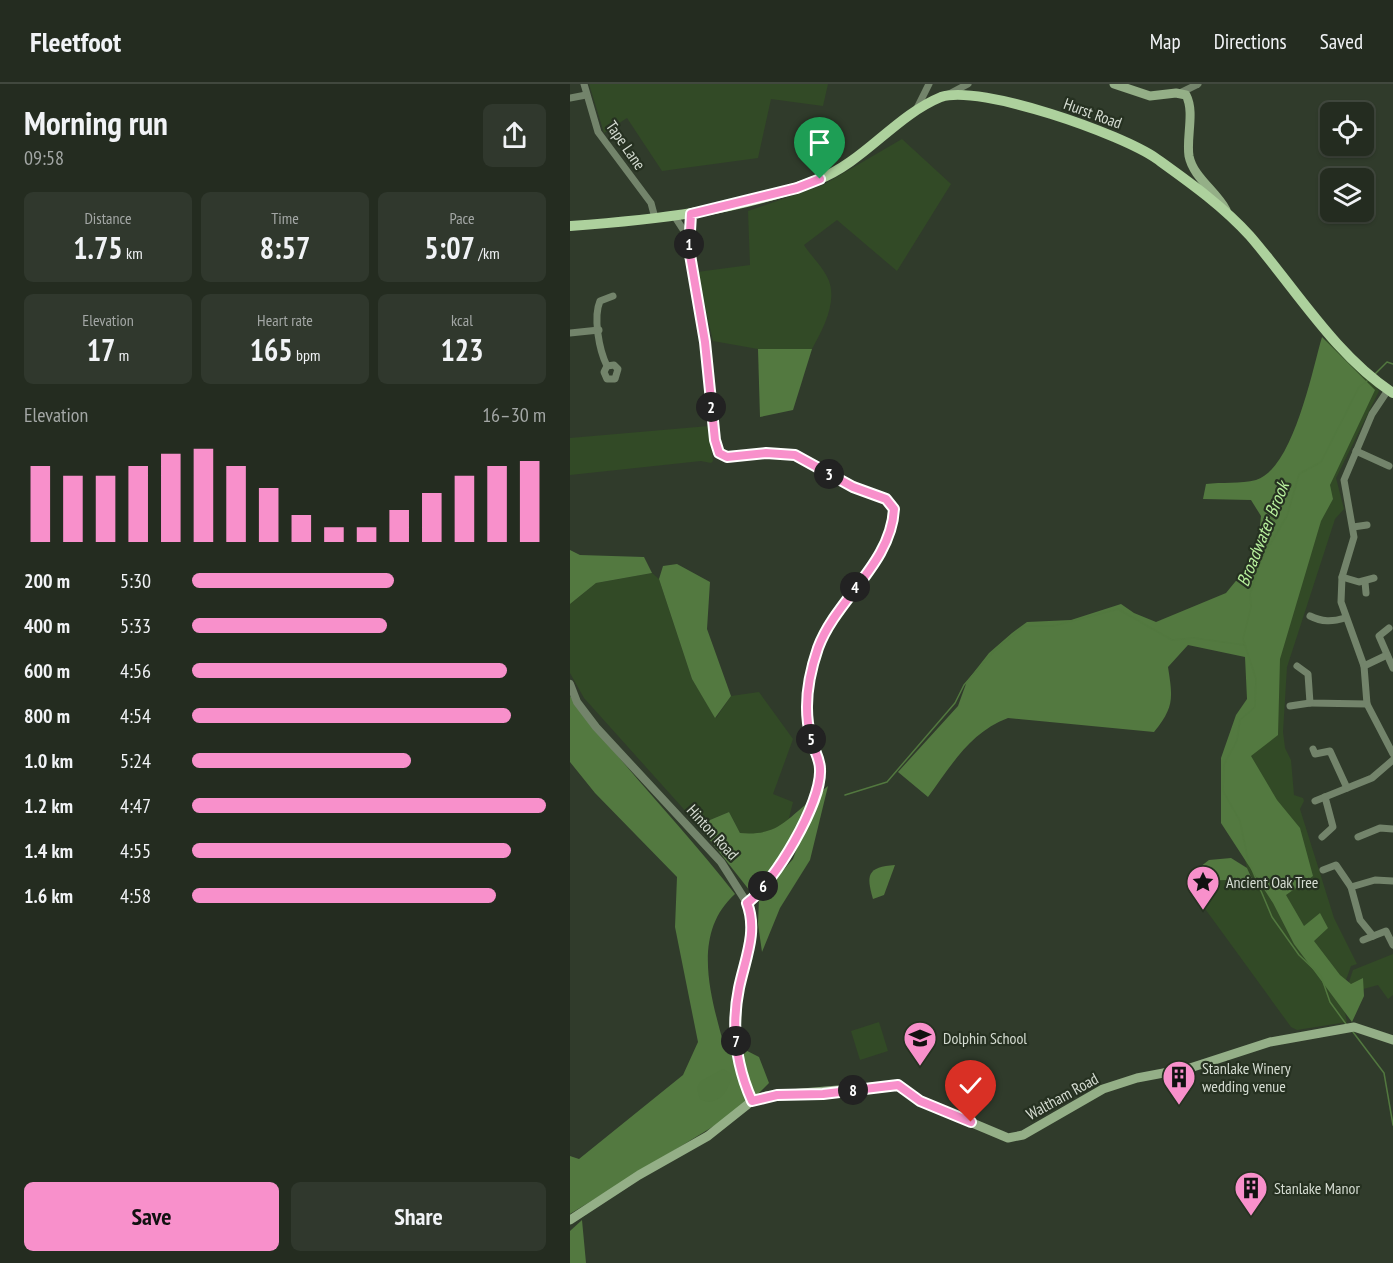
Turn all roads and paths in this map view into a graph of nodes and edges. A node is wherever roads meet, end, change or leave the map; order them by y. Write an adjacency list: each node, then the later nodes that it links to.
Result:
1 (584, 84): 7 (street, Tape Lane)
2 (929, 84): 9 (street)
3 (1114, 84): 6 (main road)
4 (1198, 84): 6 (street); 10 (street)
5 (970, 87): 9 (main road, Hurst Road); 12 (main road, Hurst Road)
6 (1179, 93): 10 (main road)
7 (586, 95): 8 (street); 16 (street, Tape Lane)
8 (570, 98)
9 (928, 99): 13 (main road, Hurst Road)
10 (1188, 100): 11 (main road)
11 (1198, 174): 12 (main road); 14 (main road)
12 (1188, 184): 14 (main road, Hurst Road)
13 (691, 214): 15 (main road, Hurst Road); 18 (street)
14 (1229, 215): 23 (main road, Hurst Road)
15 (675, 217): 16 (main road, Hurst Road); 18 (street)
16 (655, 218): 17 (main road, Hurst Road)
17 (570, 226)
18 (688, 237): 57 (street)
19 (613, 296): 20 (street)
20 (599, 330): 21 (street); 22 (street)
21 (570, 333)
22 (607, 366)
23 (1391, 392): 24 (street)
24 (1356, 451): 25 (street); 27 (street)
25 (1389, 466)
26 (1368, 525): 27 (street)
27 (1353, 527): 28 (street)
28 (1342, 577): 30 (street); 33 (street)
29 (1374, 578): 30 (street)
30 (1365, 582): 31 (street)
31 (1366, 593)
32 (1310, 616): 33 (street)
33 (1345, 618): 37 (street)
34 (1389, 628): 35 (street)
35 (1387, 655): 37 (street); 38 (street)
36 (1297, 666): 40 (street)
37 (1364, 666): 41 (street)
38 (1393, 668)
39 (570, 684): 57 (street, Hinton Road)
40 (1310, 703): 41 (street); 42 (street)
41 (1366, 705): 44 (street)
42 (1290, 706)
43 (1314, 751): 46 (street)
44 (1393, 754)
45 (1393, 760): 46 (street)
46 (1347, 788): 47 (street)
47 (1325, 797): 48 (street); 49 (street)
48 (1315, 801)
49 (1334, 827): 51 (street); 52 (street)
50 (1393, 829): 53 (street)
51 (1341, 831)
52 (1322, 837)
53 (1358, 837)
54 (1323, 870): 56 (street)
55 (1393, 881): 56 (street)
56 (1351, 887): 58 (street)
57 (747, 903): 62 (street, Hinton Road)
58 (1373, 936): 59 (street); 60 (street)
59 (1363, 940)
60 (1393, 945)
61 (1393, 1040): 62 (main road, Waltham Road)
62 (752, 1101): 63 (main road, Waltham Road)
63 (570, 1220)

